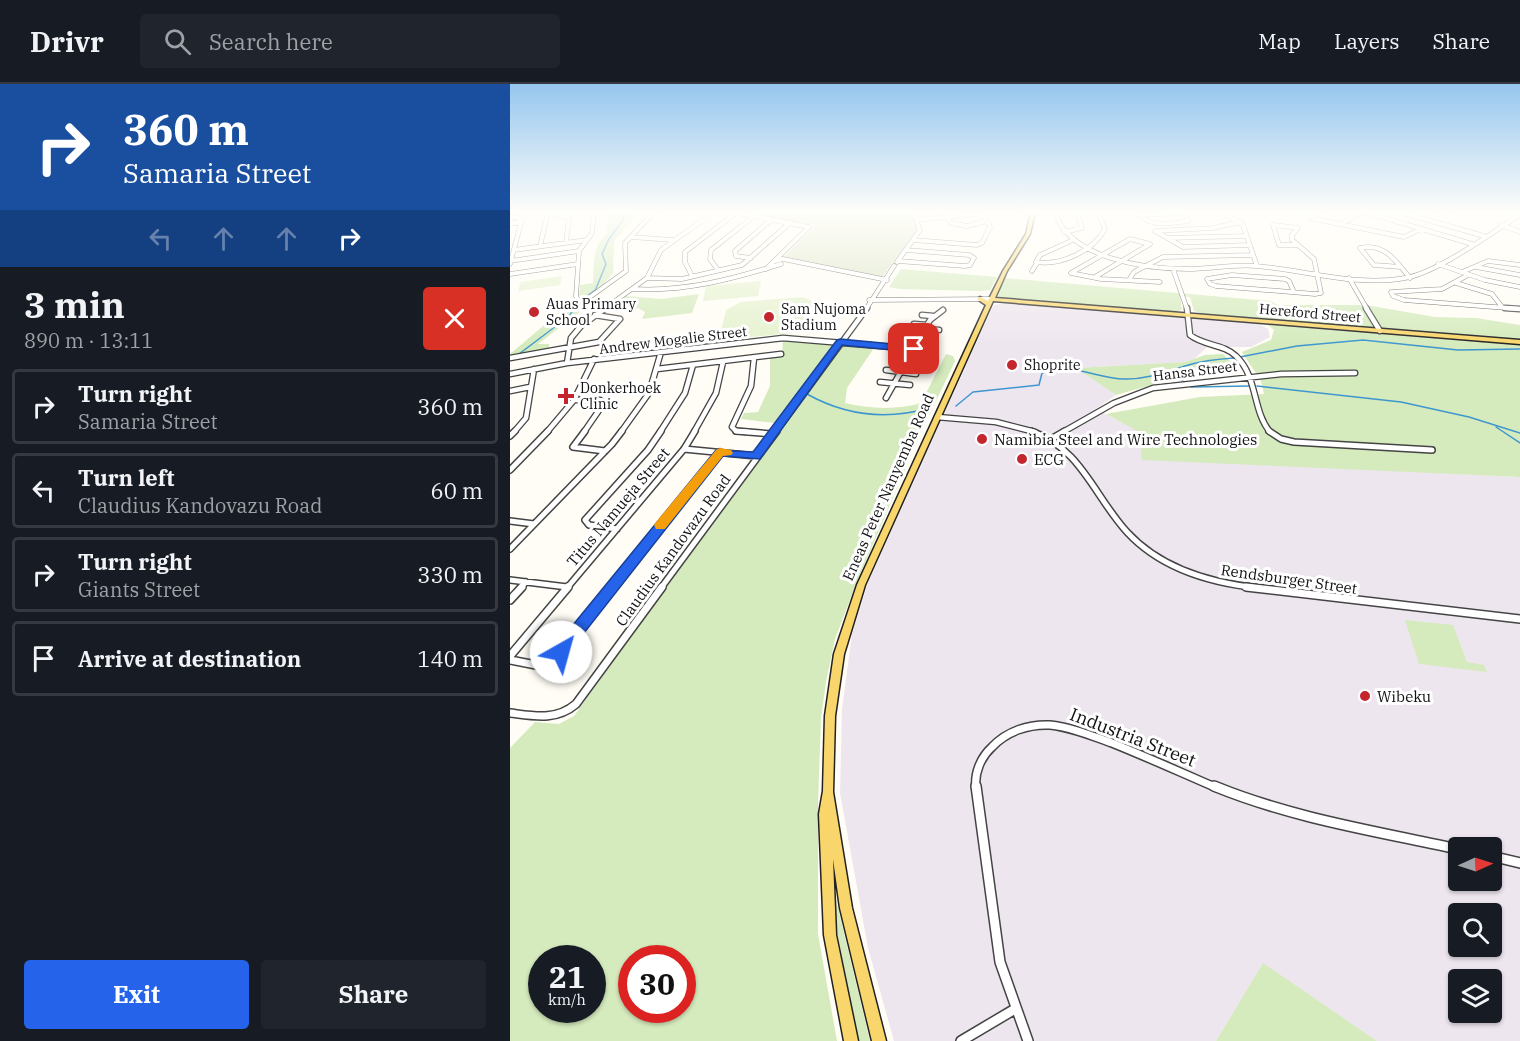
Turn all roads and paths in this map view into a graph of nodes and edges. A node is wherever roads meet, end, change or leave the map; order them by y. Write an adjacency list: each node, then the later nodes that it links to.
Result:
1 (546, 256): 40 (street)
2 (542, 257): 29 (street)
3 (579, 257): 31 (street)
4 (625, 257): 68 (street)
5 (657, 257): 52 (street)
6 (685, 257): 49 (street)
7 (710, 257): 41 (street)
8 (741, 257): 24 (street)
9 (785, 257): 27 (street)
10 (901, 257): 28 (street, Claudius Kandovazu Road)
11 (972, 257): 28 (street)
12 (1014, 257): 67 (main road, Eneas Peter Nanyemba Road)
13 (1039, 257): 30 (street)
14 (1069, 257): 30 (street)
15 (1099, 257): 51 (street)
16 (1113, 257): 25 (street)
17 (1129, 257): 25 (street)
18 (1178, 257): 33 (street)
19 (1254, 257): 36 (street)
20 (1311, 257): 50 (street)
21 (1367, 257): 37 (street)
22 (1391, 257): 37 (street)
23 (1450, 257): 32 (street)
24 (751, 258): 41 (street)
25 (1124, 260): 33 (street); 51 (street)
26 (773, 261): 27 (street); 27 (street); 42 (street)
27 (782, 261): 42 (street); 53 (street)
28 (898, 261): 35 (street, Claudius Kandovazu Road)
29 (510, 262)
30 (1037, 263): 43 (street)
31 (578, 264): 40 (street); 68 (street)
32 (1437, 264): 44 (street); 55 (street)
33 (1145, 265): 39 (street); 56 (street)
34 (1520, 265): 38 (street)
35 (894, 266): 46 (street, Claudius Kandovazu Road); 57 (street, Claudius Kandovazu Road)
36 (1257, 266): 39 (street); 50 (street)
37 (1401, 267): 55 (street)
38 (1476, 267): 44 (street); 48 (street)
39 (1173, 269): 70 (street)
40 (543, 270): 45 (street)
41 (718, 270): 49 (street)
42 (765, 270): 61 (street)
43 (1032, 271)
44 (1462, 272): 47 (street)
45 (510, 274)
46 (887, 274): 53 (street); 57 (street, Claudius Kandovazu Road)
47 (1467, 275): 59 (street); 60 (street)
48 (1520, 275)
49 (692, 276): 52 (street)
50 (1316, 276): 54 (street); 63 (street)
51 (1095, 277): 56 (street)
52 (647, 278): 61 (street)
53 (877, 278): 57 (street)
54 (1349, 278): 55 (street); 82 (street)
55 (1410, 278)
56 (1129, 280): 58 (street)
57 (883, 281): 62 (street, Claudius Kandovazu Road); 65 (street, Claudius Kandovazu Road)
58 (1160, 282)
59 (1456, 284): 71 (street); 71 (street)
60 (1520, 287)
61 (633, 289): 69 (street)
62 (878, 292): 65 (street, Claudius Kandovazu Road); 66 (street)
63 (1294, 292): 63 (street)
64 (980, 299): 66 (street); 67 (main road)
65 (870, 300): 66 (street); 76 (street, Claudius Kandovazu Road)
66 (896, 300): 76 (street)
67 (990, 301): 74 (main road, Hereford Street); 122 (main road, Eneas Peter Nanyemba Road)
68 (583, 302): 69 (street)
69 (607, 307): 75 (street)
70 (1187, 307): 74 (main road); 79 (street); 80 (main road)
71 (1502, 308): 72 (street)
72 (1520, 309)
73 (943, 310): 78 (street)
74 (1178, 314): 79 (main road, Hereford Street)
75 (594, 315): 93 (street); 93 (street)
76 (860, 315): 91 (street, Claudius Kandovazu Road)
77 (922, 315): 78 (street)
78 (933, 315): 84 (street)
79 (1187, 315): 80 (main road, Hereford Street); 114 (street)
80 (1208, 317): 85 (main road, Hereford Street)
81 (940, 321): 84 (street)
82 (1373, 321): 85 (street); 87 (street)
83 (915, 324): 84 (street)
84 (927, 325): 86 (street); 89 (street)
85 (1357, 329): 87 (main road, Hereford Street)
86 (939, 330)
87 (1380, 331): 92 (main road, Hereford Street)
88 (909, 334): 89 (street)
89 (921, 337): 90 (street); 94 (street)
90 (934, 340)
91 (840, 342): 94 (street, Andrew Mogalie Street); 96 (street, Andrew Mogalie Street); 123 (street, Claudius Kandovazu Road)
92 (1520, 342)
93 (568, 347): 98 (street); 105 (street)
94 (914, 349): 95 (street, Andrew Mogalie Street); 102 (street)
95 (927, 351)
96 (661, 352): 101 (street, Andrew Mogalie Street); 108 (street)
97 (781, 354): 99 (street)
98 (510, 358)
99 (754, 358): 103 (street); 123 (street)
100 (894, 359): 102 (street)
101 (594, 360): 105 (street, Andrew Mogalie Street); 121 (street)
102 (908, 360): 104 (street); 110 (street)
103 (723, 362): 106 (street); 126 (street, Titus Namueja Street)
104 (922, 362)
105 (567, 363): 107 (street, Andrew Mogalie Street)
106 (693, 364): 108 (street); 134 (street)
107 (534, 369): 112 (street, Andrew Mogalie Street); 118 (street)
108 (657, 369): 128 (street)
109 (886, 370): 110 (street)
110 (901, 372): 113 (street); 116 (street)
111 (1355, 373): 114 (street, Hansa Street)
112 (510, 374)
113 (916, 374)
114 (1250, 377): 125 (street, Hansa Street); 127 (street)
115 (880, 382): 116 (street)
116 (894, 384): 117 (street); 120 (street)
117 (910, 385)
118 (530, 387): 119 (street); 124 (street)
119 (510, 391)
120 (886, 398)
121 (574, 400): 128 (street); 131 (street)
122 (937, 417): 125 (street, Rendsburger Street); 143 (main road, Eneas Peter Nanyemba Road)
123 (772, 434): 130 (street, Claudius Kandovazu Road)
124 (510, 436)
125 (1051, 440): 140 (street, Rendsburger Street)
126 (684, 449): 129 (street); 134 (street, Titus Namueja Street)
127 (1432, 450)
128 (606, 451): 133 (street)
129 (720, 452): 130 (street); 141 (street)
130 (756, 456): 142 (street, Claudius Kandovazu Road)
131 (510, 470)
132 (510, 521): 133 (street)
133 (534, 524): 135 (street)
134 (616, 529): 138 (street, Titus Namueja Street)
135 (510, 549)
136 (510, 580): 137 (street)
137 (525, 582): 138 (street); 139 (street)
138 (567, 587): 141 (street, Titus Namueja Street)
139 (510, 600)
140 (1520, 619)
141 (510, 658)
142 (510, 713)
143 (828, 791): 148 (main road, Eneas Peter Nanyemba Road); 149 (main road, Eneas Peter Nanyemba Road)
144 (1448, 847): 147 (street, Industria Street)
145 (1502, 859): 146 (street)
146 (1520, 863)
147 (1015, 1009): 150 (street); 151 (street, Industria Street)
148 (851, 1041)
149 (879, 1041)
150 (961, 1041)
151 (1029, 1041)

